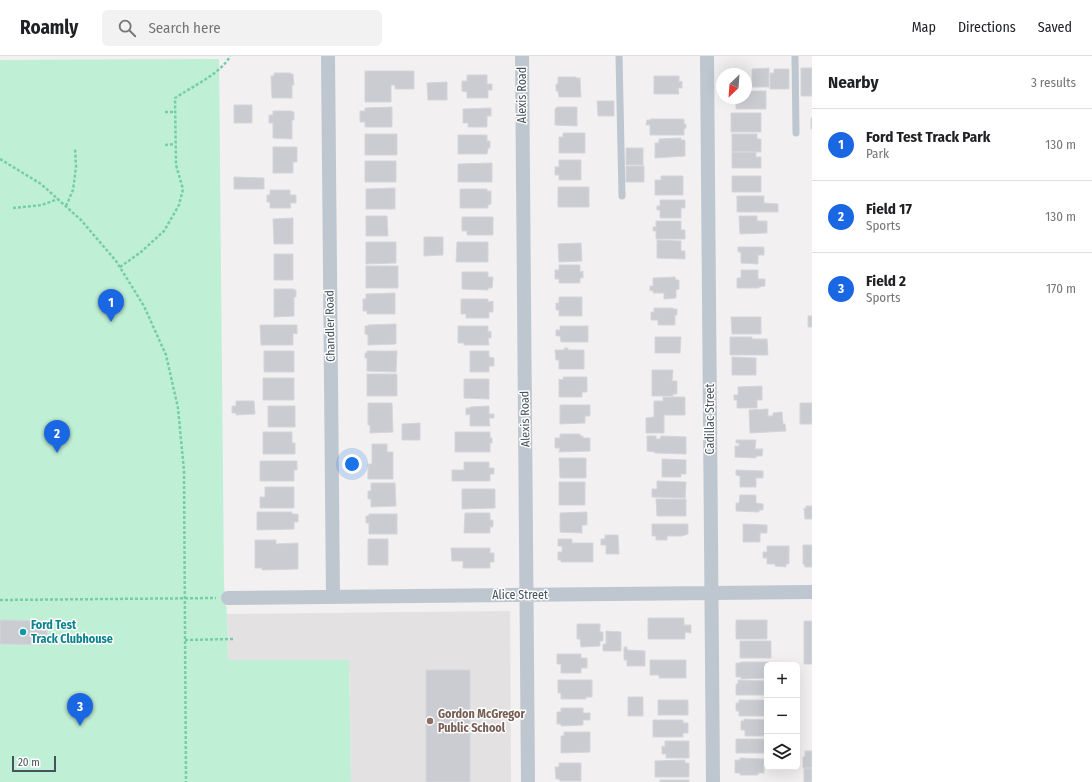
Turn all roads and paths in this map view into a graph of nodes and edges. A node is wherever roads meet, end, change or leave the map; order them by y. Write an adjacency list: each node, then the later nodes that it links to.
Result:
1 (230, 56): 8 (path)
2 (328, 56): 22 (street, Chandler Road)
3 (522, 56): 21 (street, Alexis Road)
4 (619, 56): 14 (lane)
5 (707, 56): 20 (street, Cadillac Street)
6 (795, 56): 9 (lane)
7 (165, 112): 8 (path)
8 (175, 112): 10 (path)
9 (796, 133)
10 (175, 144): 11 (path); 18 (path)
11 (165, 145)
12 (75, 148): 16 (path)
13 (0, 159): 15 (path)
14 (622, 196)
15 (58, 199): 16 (path); 17 (path)
16 (66, 206): 18 (path)
17 (13, 208)
18 (120, 267): 23 (path)
19 (812, 592): 20 (street, Alice Street)
20 (712, 593): 21 (street, Alice Street); 30 (street, Cadillac Street)
21 (526, 595): 22 (street, Alice Street); 29 (street, Alexis Road)
22 (333, 597): 24 (street, Alice Street)
23 (185, 598): 24 (path); 25 (path); 27 (path)
24 (228, 598)
25 (0, 600)
26 (233, 639): 27 (path)
27 (185, 640): 28 (path)
28 (186, 782)
29 (528, 782)
30 (713, 782)

